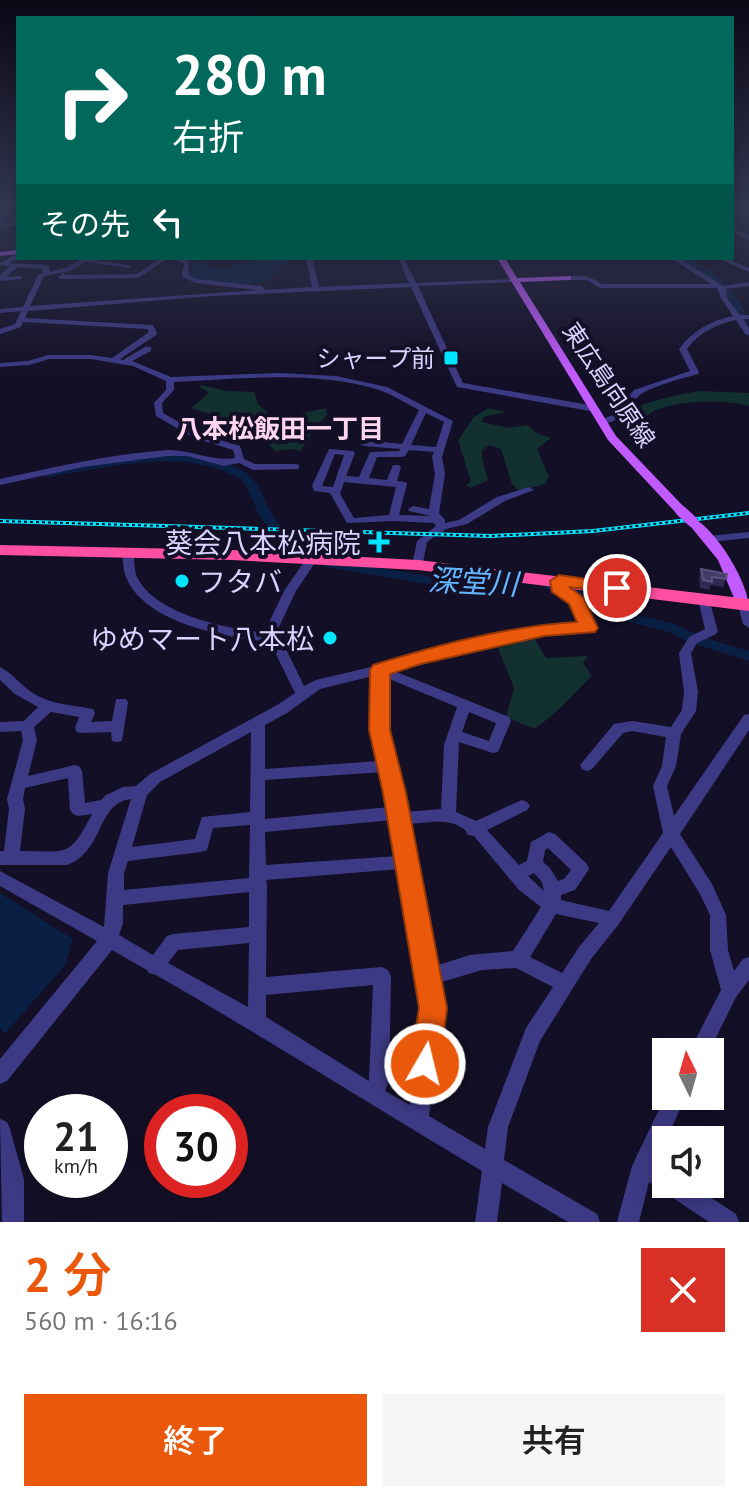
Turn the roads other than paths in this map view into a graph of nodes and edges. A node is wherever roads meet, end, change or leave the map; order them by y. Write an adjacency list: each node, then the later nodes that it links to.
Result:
1 (80, 262): 11 (street)
2 (98, 262): 9 (street)
3 (159, 262): 11 (street)
4 (185, 262): 21 (street)
5 (310, 262): 20 (street)
6 (403, 262): 18 (street)
7 (504, 262): 16 (main road, 東広島向原線)
8 (683, 262): 19 (street)
9 (102, 263): 10 (street)
10 (124, 263)
11 (68, 270): 13 (street)
12 (1, 272): 13 (street); 14 (street)
13 (45, 273): 22 (street)
14 (20, 278)
15 (568, 278): 16 (main road); 19 (street)
16 (515, 280): 18 (street); 34 (main road, 東広島向原線)
17 (749, 284): 19 (street)
18 (413, 286): 20 (street); 34 (street)
19 (720, 287): 24 (street)
20 (316, 290): 21 (street)
21 (271, 292): 22 (street)
22 (25, 310): 23 (street); 25 (street)
23 (0, 311)
24 (745, 317): 27 (street); 35 (street)
25 (21, 320): 26 (street); 29 (street)
26 (0, 332)
27 (749, 333)
28 (148, 349): 30 (street)
29 (115, 359): 30 (street); 31 (street)
30 (125, 362): 32 (street)
31 (0, 365)
32 (170, 380): 33 (street); 39 (street)
33 (424, 408): 37 (street); 38 (street)
34 (595, 409): 35 (main road, 東広島向原線)
35 (603, 422): 52 (main road, 東広島向原線, bridge)
36 (364, 443): 37 (street)
37 (405, 447): 38 (street); 43 (street)
38 (439, 450): 50 (street)
39 (240, 460): 40 (street); 44 (street)
40 (296, 467)
41 (396, 467): 45 (street)
42 (342, 479): 43 (street); 46 (street); 46 (street)
43 (363, 480): 45 (street)
44 (0, 482)
45 (391, 483): 49 (street)
46 (337, 490): 49 (street)
47 (529, 490): 50 (street)
48 (413, 509): 50 (street)
49 (393, 518): 50 (street)
50 (439, 520): 56 (street)
51 (749, 535): 52 (street)
52 (710, 539): 59 (main road, 東広島向原線)
53 (0, 550): 54 (highway)
54 (128, 552): 55 (highway); 61 (street)
55 (312, 558): 56 (highway); 61 (street)
56 (418, 565): 57 (highway)
57 (560, 585): 58 (highway); 62 (street)
58 (704, 599): 59 (highway); 72 (street)
59 (747, 605): 60 (street)
60 (749, 624)
61 (272, 638): 64 (street)
62 (380, 670): 64 (street); 66 (street); 75 (street)
63 (0, 672): 67 (street)
64 (301, 693): 69 (street)
65 (121, 702): 67 (street)
66 (464, 705): 73 (street); 73 (street)
67 (46, 708): 70 (street)
68 (749, 719): 85 (street)
69 (258, 722): 76 (street); 77 (street)
70 (27, 726): 71 (street); 78 (street)
71 (0, 727)
72 (674, 733): 74 (street); 85 (street)
73 (454, 735): 81 (street)
74 (587, 765)
75 (388, 766): 76 (street); 82 (street)
76 (258, 775): 83 (street)
77 (140, 792): 79 (street); 86 (street)
78 (11, 795): 79 (street); 87 (street)
79 (101, 806): 87 (street)
80 (522, 806): 84 (street)
81 (448, 815): 82 (street); 84 (street)
82 (399, 816): 83 (street); 88 (street)
83 (258, 822): 86 (street); 92 (street)
84 (472, 830): 90 (street)
85 (670, 832): 95 (street); 104 (street)
86 (122, 855): 93 (street)
87 (6, 857)
88 (406, 862): 92 (street); 101 (street)
89 (535, 865): 90 (street); 94 (street); 94 (street)
90 (517, 874): 94 (street)
91 (0, 878): 97 (street)
92 (259, 878): 93 (street); 96 (street)
93 (115, 898): 97 (street)
94 (553, 898): 95 (street); 98 (street)
95 (612, 920): 102 (street)
96 (258, 934): 100 (street); 103 (street)
97 (108, 941): 100 (street); 107 (street)
98 (518, 960): 101 (street); 102 (street)
99 (749, 965): 104 (street)
100 (155, 967): 105 (street)
101 (425, 979): 110 (street)
102 (565, 984): 112 (street)
103 (257, 987): 105 (street); 108 (street)
104 (730, 991): 106 (street)
105 (257, 1022): 108 (street)
106 (706, 1038)
107 (0, 1074)
108 (373, 1095): 110 (street)
109 (669, 1110): 113 (street)
110 (418, 1120): 112 (street)
111 (0, 1129): 116 (street)
112 (492, 1164): 117 (street); 118 (street)
113 (643, 1166): 114 (street); 119 (street)
114 (652, 1172)
115 (692, 1198): 120 (street)
116 (13, 1222)
117 (486, 1222)
118 (589, 1222)
119 (628, 1222)
120 (728, 1222)

